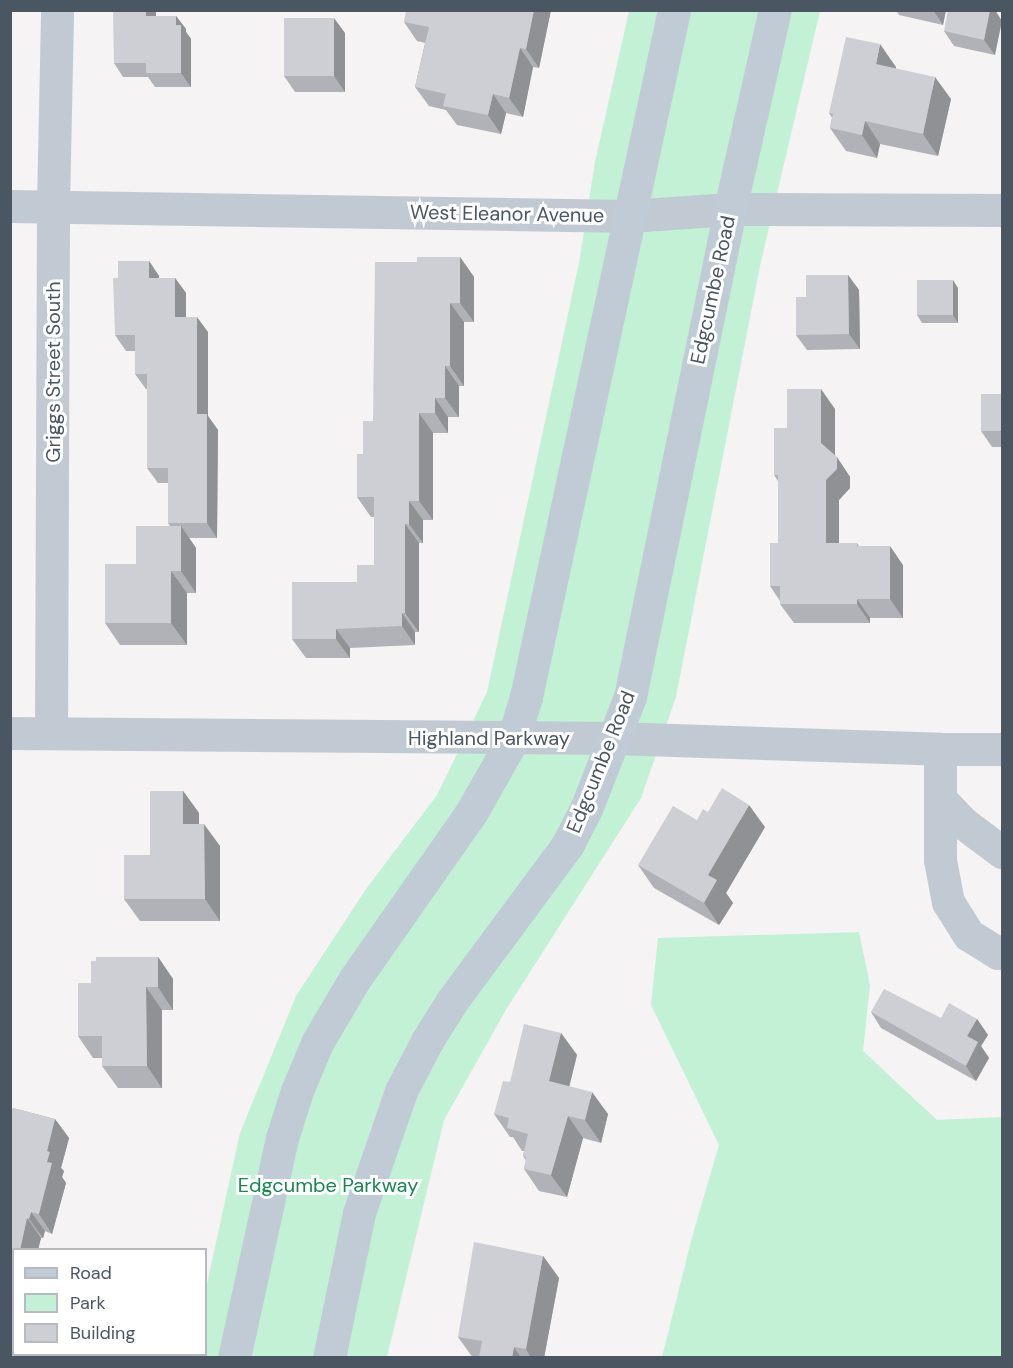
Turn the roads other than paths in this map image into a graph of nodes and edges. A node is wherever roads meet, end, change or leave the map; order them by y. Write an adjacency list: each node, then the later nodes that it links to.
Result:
1 (57, 10): 5 (street, Griggs Street South)
2 (674, 10): 8 (street)
3 (775, 10): 6 (street, Edgcumbe Road)
4 (10, 206): 5 (street, West Eleanor Avenue)
5 (53, 206): 8 (street, West Eleanor Avenue); 10 (street, Griggs Street South)
6 (730, 208): 7 (street, West Eleanor Avenue); 8 (street, West Eleanor Avenue); 11 (street, Edgcumbe Road)
7 (1002, 210)
8 (629, 216): 12 (street)
9 (10, 733): 10 (street, Highland Parkway)
10 (51, 733): 12 (street, Highland Parkway)
11 (614, 738): 12 (street, Highland Parkway); 13 (street, Highland Parkway); 19 (street, Edgcumbe Road)
12 (513, 739): 18 (street)
13 (939, 749): 14 (street, Highland Parkway); 15 (street)
14 (1002, 749)
15 (939, 800): 16 (street); 17 (street)
16 (1002, 852)
17 (1002, 953)
18 (234, 1358)
19 (329, 1358)

